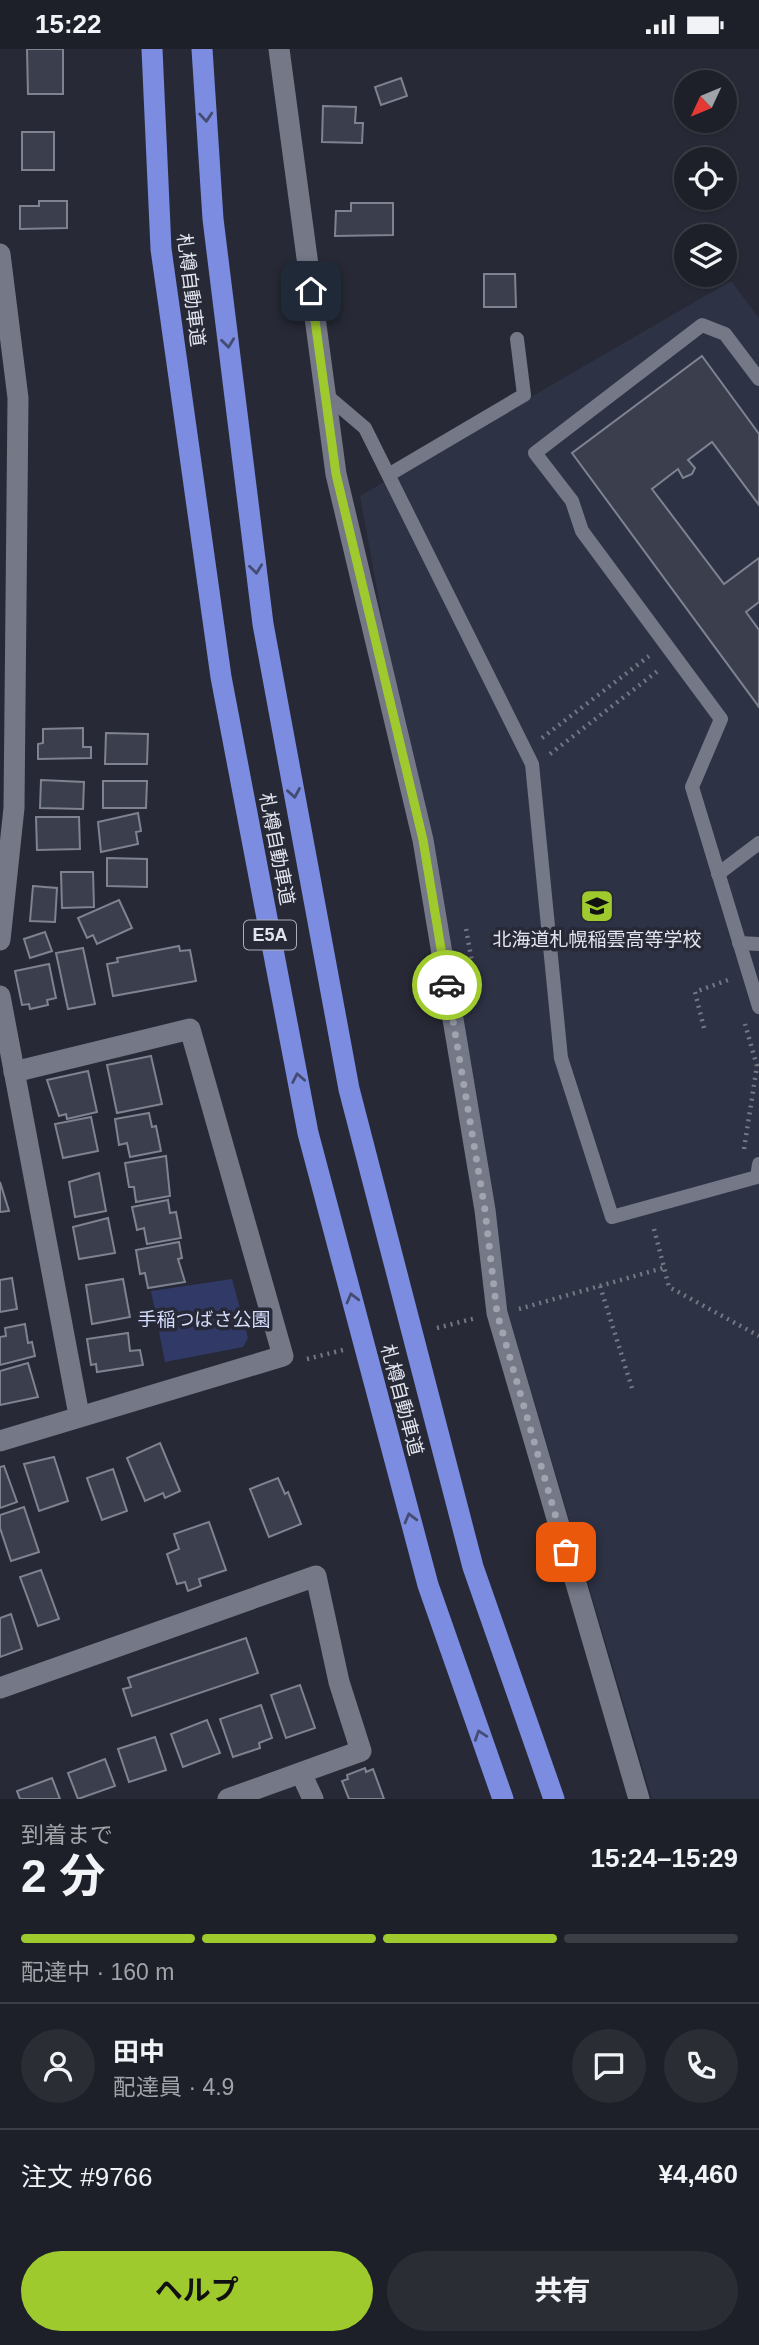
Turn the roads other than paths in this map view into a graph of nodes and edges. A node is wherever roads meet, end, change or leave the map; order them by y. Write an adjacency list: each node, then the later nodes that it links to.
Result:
1 (152, 49): 26 (highway, 札樽自動車道 / E5A, one-way to 1)
2 (202, 49): 27 (highway, 札樽自動車道 / E5A, one-way to 27)
3 (279, 49): 7 (street)
4 (0, 254): 8 (street)
5 (517, 339): 9 (lane)
6 (759, 379): 12 (lane)
7 (325, 394): 9 (lane); 28 (street)
8 (9, 399): 10 (street)
9 (390, 474): 19 (lane)
10 (7, 800): 13 (street)
11 (759, 843): 12 (lane)
12 (718, 874): 14 (lane)
13 (0, 940)
14 (739, 943): 15 (lane); 17 (lane)
15 (759, 944)
16 (0, 996): 18 (street)
17 (759, 1007)
18 (15, 1072): 20 (street); 20 (street)
19 (759, 1164)
20 (79, 1415): 21 (street)
21 (0, 1441)
22 (0, 1688): 23 (street)
23 (301, 1773): 24 (street); 25 (street)
24 (228, 1799)
25 (313, 1799)
26 (503, 1799)
27 (554, 1799)
28 (639, 1799)

